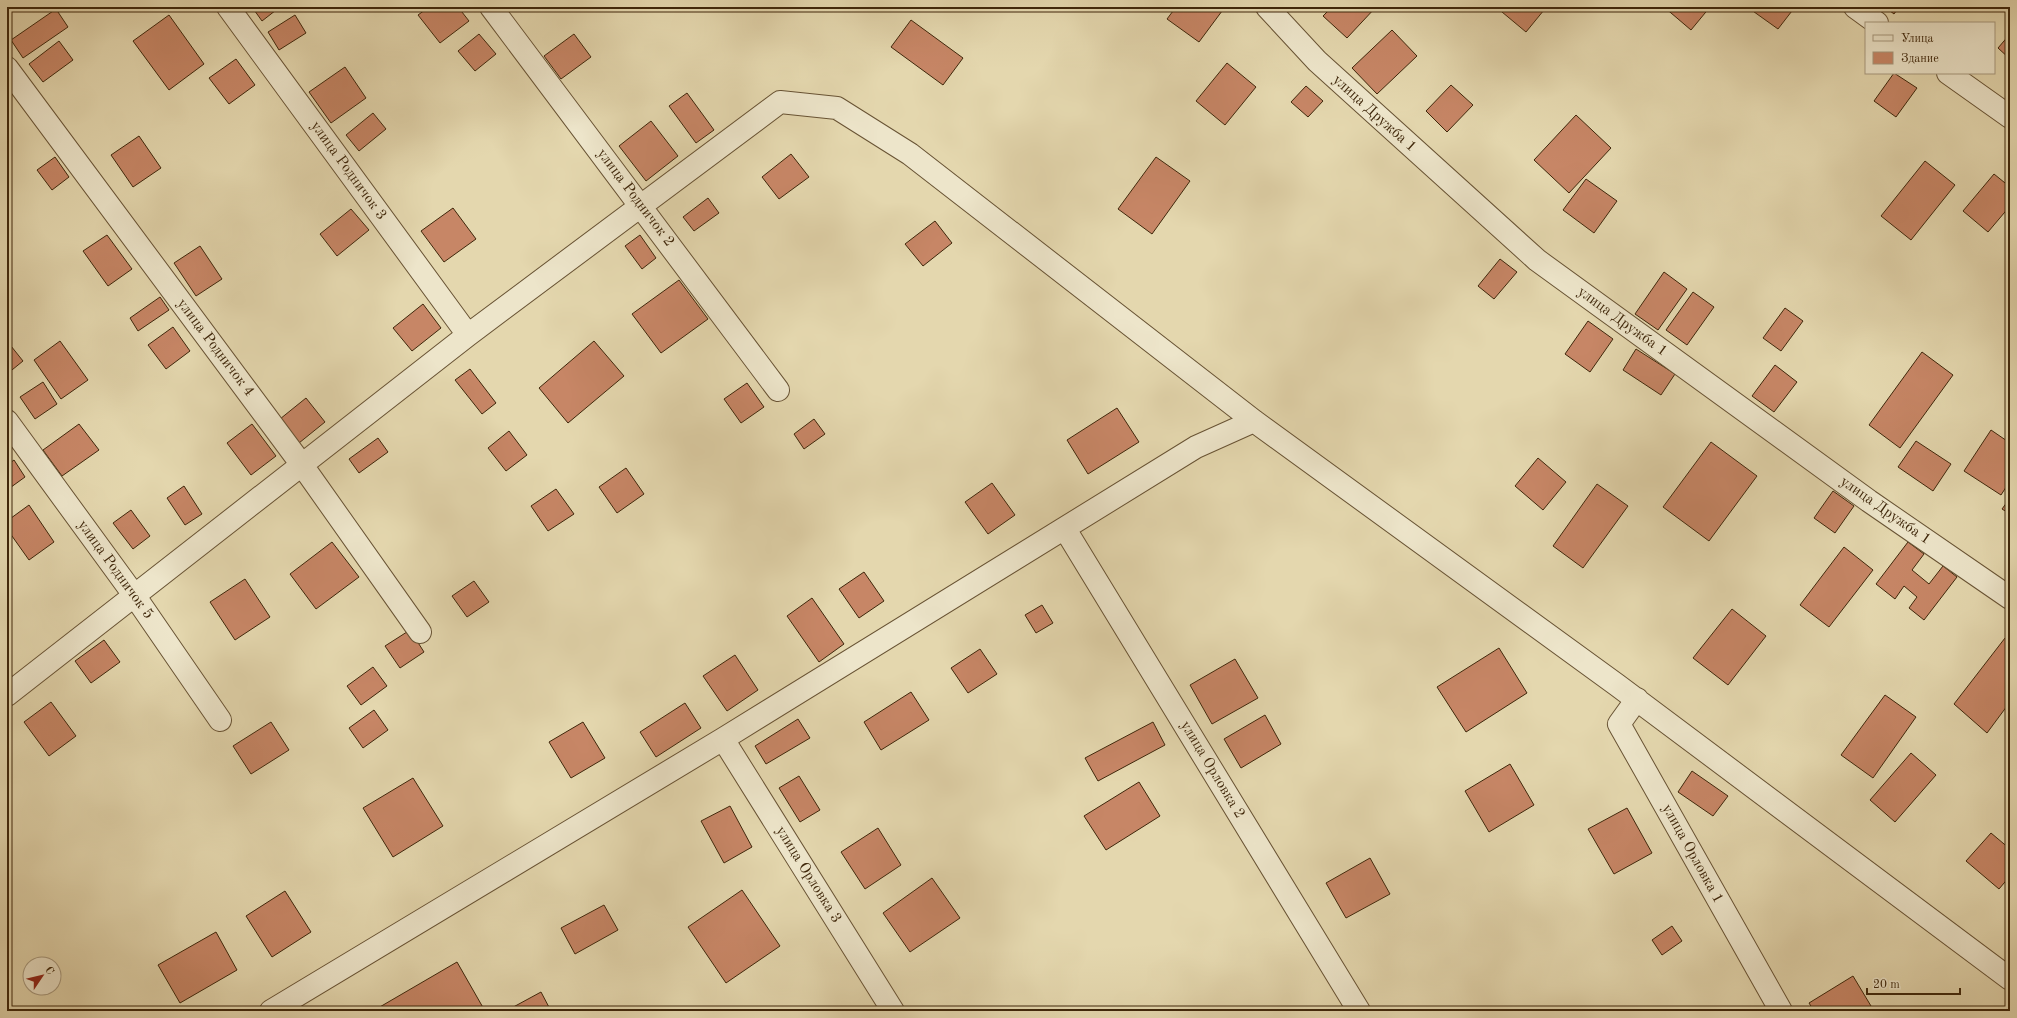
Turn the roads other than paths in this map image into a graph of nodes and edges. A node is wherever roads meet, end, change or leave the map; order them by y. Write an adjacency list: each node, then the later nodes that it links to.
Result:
1 (228, 7): 10 (street, улица Родничок 3)
2 (491, 7): 9 (street, улица Родничок 2)
3 (1267, 7): 17 (street, улица Дружба 1)
4 (1855, 7): 5 (street)
5 (1876, 22)
6 (7, 68): 14 (street, улица Родничок 4)
7 (1949, 74): 8 (street)
8 (2010, 117)
9 (642, 207): 10 (street); 11 (street, улица Родничок 2); 13 (street)
10 (468, 336): 14 (street)
11 (778, 390)
12 (7, 421): 16 (street, улица Родничок 5)
13 (1254, 421): 15 (street); 20 (street)
14 (302, 465): 16 (street); 18 (street, улица Родничок 4)
15 (1065, 529): 22 (street); 27 (street, улица Орловка 2)
16 (134, 595): 19 (street); 21 (street, улица Родничок 5)
17 (2010, 598)
18 (420, 632)
19 (7, 695)
20 (1636, 699): 23 (street); 28 (street, улица Орловка 1)
21 (220, 720)
22 (723, 739): 24 (street); 26 (street, улица Орловка 3)
23 (2010, 979)
24 (297, 1004): 25 (street)
25 (271, 1011)
26 (893, 1011)
27 (1359, 1011)
28 (1780, 1011)

